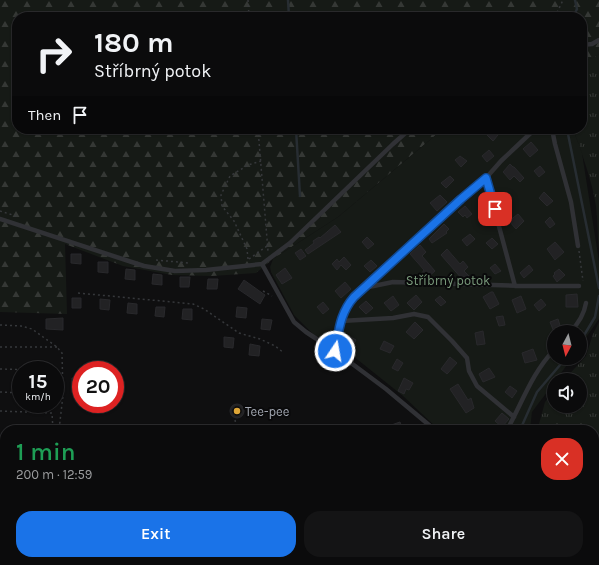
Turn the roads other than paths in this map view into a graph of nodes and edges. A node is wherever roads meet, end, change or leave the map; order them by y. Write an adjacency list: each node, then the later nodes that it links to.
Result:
1 (599, 40): 2 (lane)
2 (587, 44)
3 (404, 134): 9 (lane)
4 (530, 134): 6 (lane)
5 (553, 134): 8 (lane)
6 (486, 178): 10 (lane); 12 (lane)
7 (0, 219): 9 (lane)
8 (578, 246)
9 (262, 264): 16 (lane)
10 (515, 286): 11 (lane); 12 (lane)
11 (582, 286)
12 (362, 289): 14 (lane)
13 (586, 303): 15 (lane)
14 (341, 321): 16 (lane); 18 (lane)
15 (577, 325)
16 (335, 351): 19 (lane)
17 (547, 359): 18 (lane)
18 (514, 417): 20 (lane)
19 (429, 425)
20 (510, 425)

